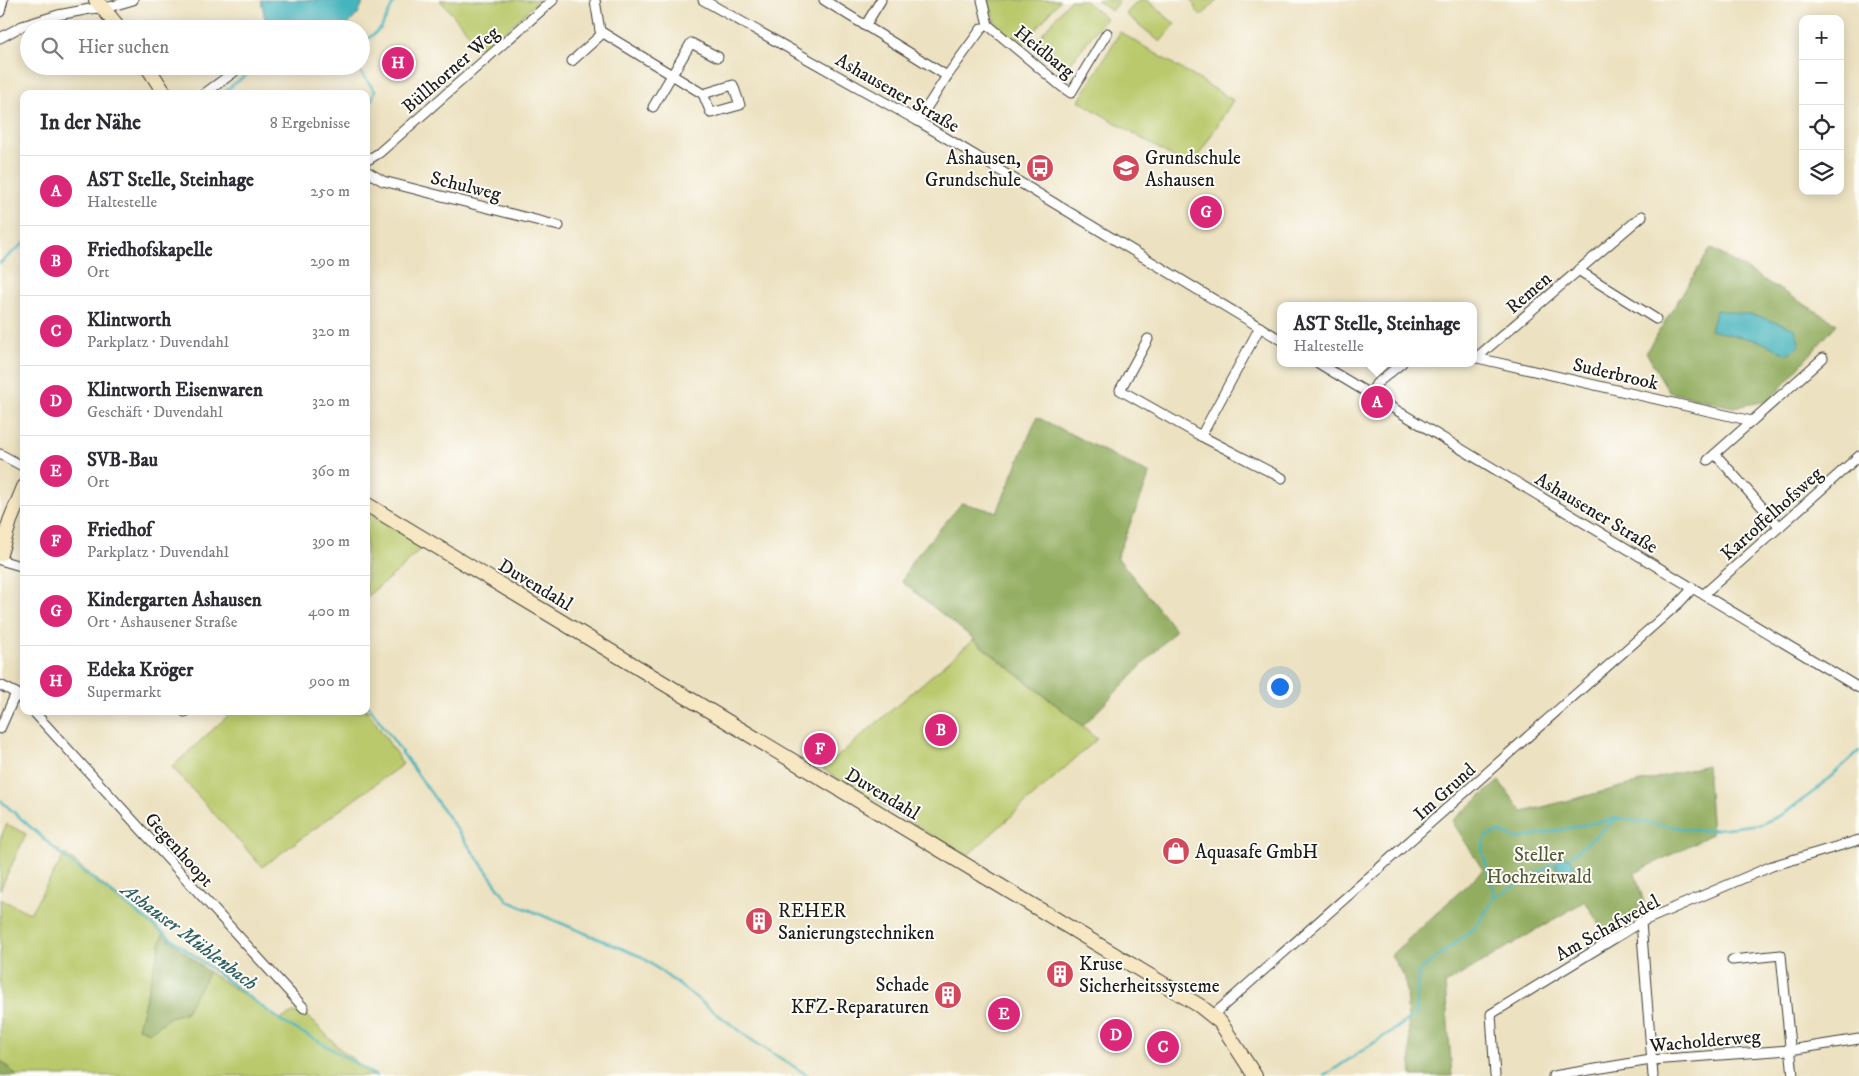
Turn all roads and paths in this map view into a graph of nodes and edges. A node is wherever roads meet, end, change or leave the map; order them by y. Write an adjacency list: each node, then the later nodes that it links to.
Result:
1 (3, 0): 10 (street)
2 (133, 0): 9 (street)
3 (553, 0): 30 (street, Büllhorner Weg)
4 (595, 0): 16 (street)
5 (703, 0): 29 (street, Ashausener Straße)
6 (824, 0): 13 (street)
7 (881, 0): 13 (street)
8 (982, 0): 17 (street, Heidbarg)
9 (99, 4): 11 (street); 12 (street)
10 (0, 12)
11 (42, 20)
12 (112, 20)
13 (865, 26): 24 (street)
14 (20, 27): 18 (street)
15 (982, 28): 24 (street)
16 (603, 33): 20 (street); 23 (street)
17 (1107, 33)
18 (0, 38)
19 (718, 57): 23 (street)
20 (572, 61)
21 (153, 75): 25 (street)
22 (230, 75): 26 (street)
23 (673, 76): 27 (street); 28 (street)
24 (947, 76): 29 (street)
25 (162, 90)
26 (209, 90)
27 (703, 94)
28 (653, 108)
29 (918, 121): 36 (street, Ashausener Straße)
30 (370, 159)
31 (370, 173): 33 (street, Schulweg)
32 (1642, 216): 34 (street, Remen)
33 (559, 226)
34 (1578, 270): 35 (street, Remen); 39 (street, Remen)
35 (1656, 319)
36 (1260, 327): 38 (street, Ashausener Straße); 46 (street)
37 (1148, 338): 46 (street)
38 (1277, 338)
39 (1477, 354)
40 (1477, 358): 45 (street, Suderbrook)
41 (1823, 358): 45 (street)
42 (1324, 367): 44 (street, Ashausener Straße)
43 (1397, 367): 44 (street)
44 (1370, 396): 57 (street, Ashausener Straße)
45 (1752, 421): 53 (street)
46 (1201, 436): 50 (street)
47 (0, 454): 49 (street)
48 (1859, 456): 53 (street, Kartoffelhofsweg)
49 (20, 465)
50 (1282, 478)
51 (20, 497): 54 (street)
52 (370, 506): 69 (street, Duvendahl)
53 (1780, 527): 58 (street, Kartoffelhofsweg)
54 (0, 554)
55 (0, 560): 56 (street)
56 (20, 566)
57 (1693, 588): 58 (street, Ashausener Straße); 69 (street, Im Grund)
58 (1704, 594): 60 (street, Ashausener Straße)
59 (0, 685): 61 (street)
60 (1859, 688)
61 (16, 694): 62 (street); 64 (street)
62 (20, 698)
63 (37, 715): 68 (street, Gegenhoopt)
64 (0, 729)
65 (1859, 840): 66 (street, Am Schafwedel)
66 (1641, 922): 72 (street); 74 (street, Am Schafwedel)
67 (1732, 960): 71 (street)
68 (304, 1008)
69 (1214, 1015): 73 (street, Duvendahl)
70 (1859, 1039): 71 (street, Wacholderweg)
71 (1790, 1050): 72 (street, Wacholderweg); 77 (street)
72 (1651, 1060): 75 (street, Wacholderweg); 76 (street)
73 (1255, 1076)
74 (1494, 1076)
75 (1553, 1076)
76 (1653, 1076)
77 (1793, 1076)

